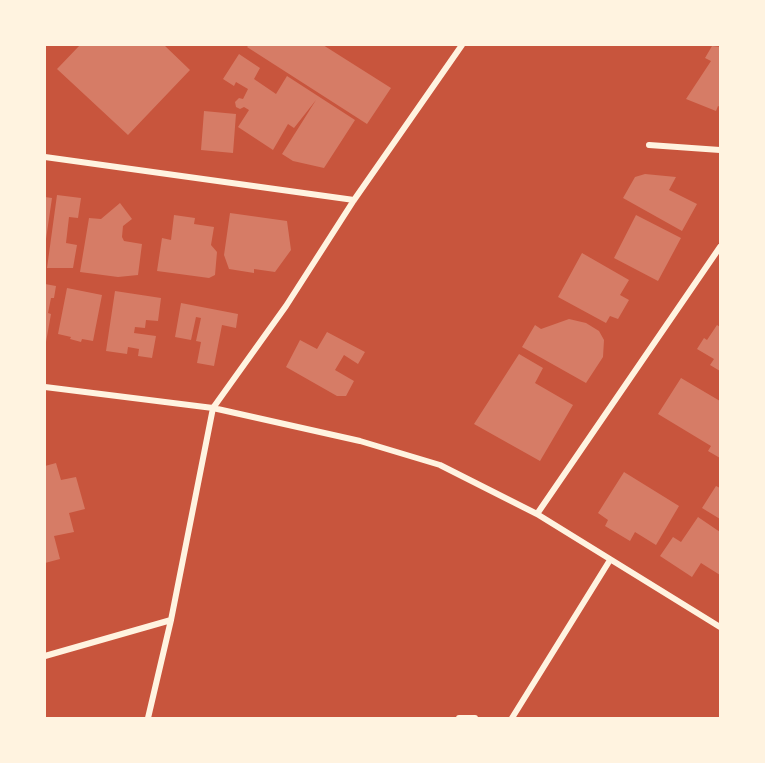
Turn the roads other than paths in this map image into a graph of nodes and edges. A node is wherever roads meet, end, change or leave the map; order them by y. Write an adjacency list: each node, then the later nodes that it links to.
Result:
1 (462, 45): 5 (street)
2 (649, 145): 3 (street)
3 (720, 150)
4 (45, 157): 5 (street)
5 (354, 200): 8 (street)
6 (720, 247): 9 (street)
7 (45, 387): 8 (street)
8 (213, 408): 9 (street); 11 (street)
9 (537, 514): 10 (street)
10 (610, 560): 12 (street); 17 (street)
11 (171, 620): 13 (street); 14 (street)
12 (720, 627)
13 (45, 656)
14 (148, 718)
15 (459, 718): 16 (street)
16 (475, 718)
17 (512, 718)

